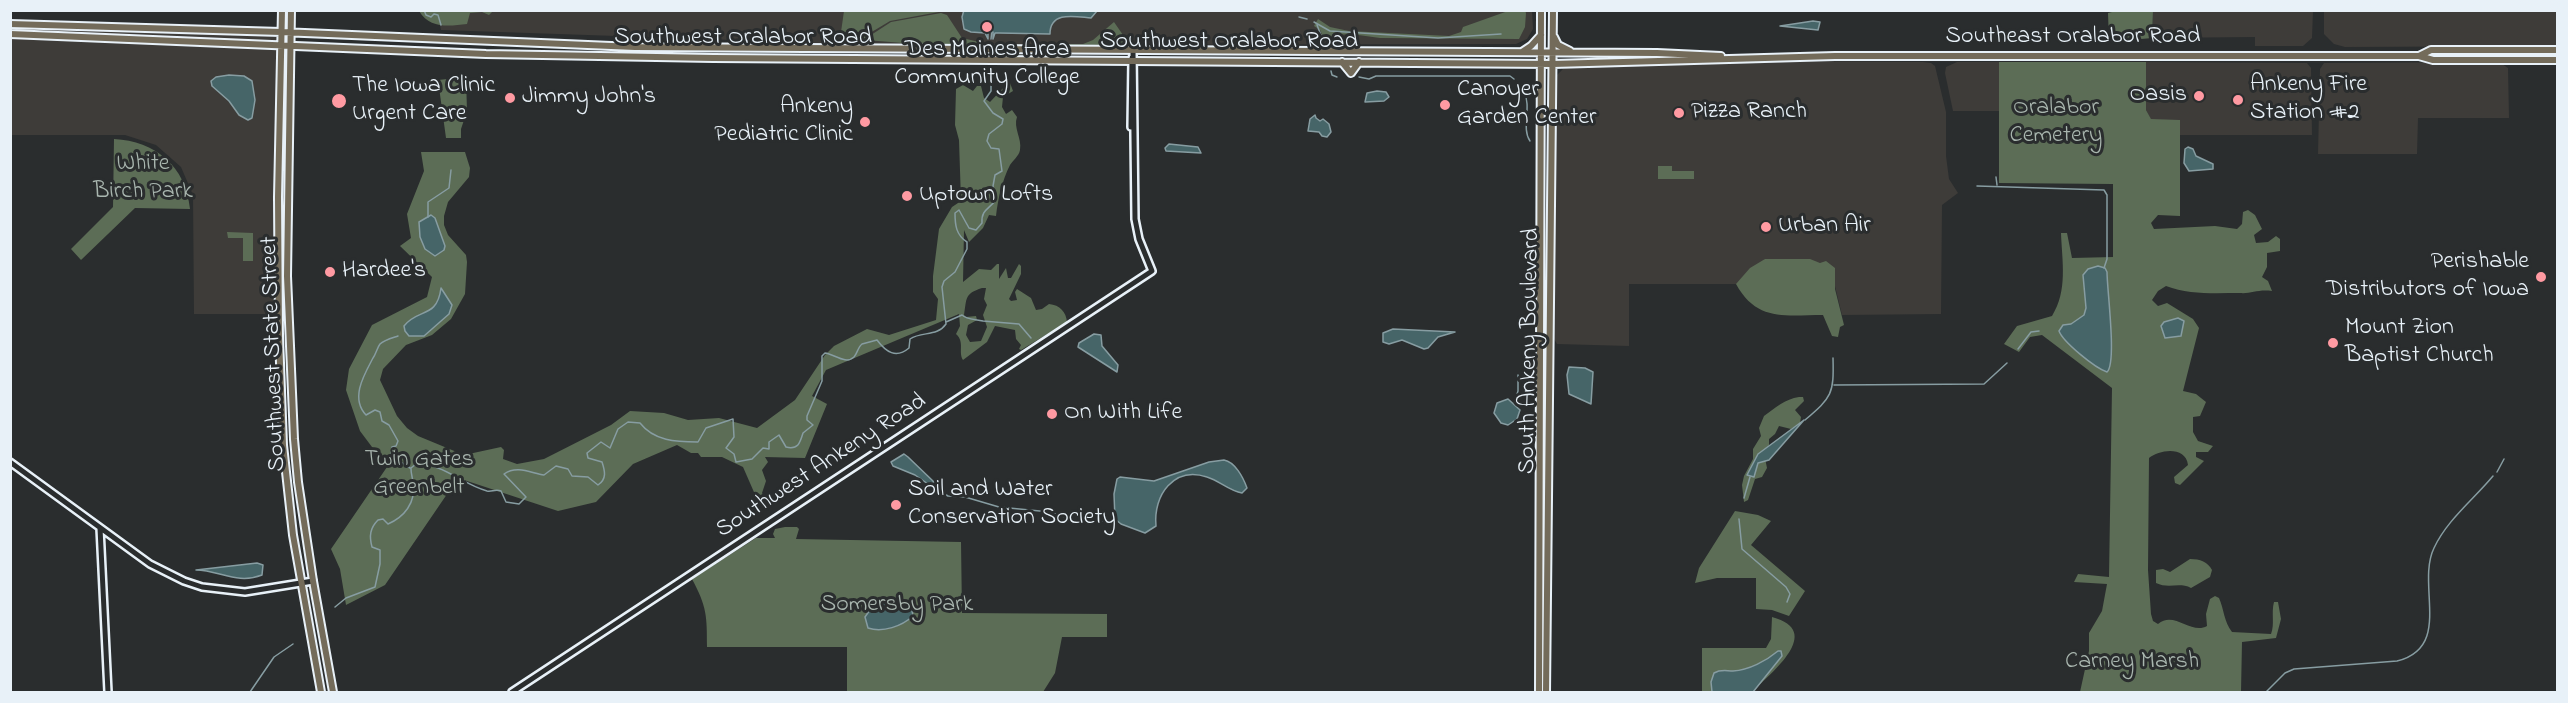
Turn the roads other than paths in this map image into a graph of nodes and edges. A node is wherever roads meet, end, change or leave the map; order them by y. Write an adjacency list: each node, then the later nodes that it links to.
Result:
1 (282, 10): 6 (main road, Southwest State Street)
2 (291, 10): 7 (main road, Southwest State Street)
3 (1541, 10): 9 (main road, South Ankeny Boulevard)
4 (1553, 10): 10 (main road, South Ankeny Boulevard)
5 (10, 24): 6 (main road, Southwest Oralabor Road)
6 (281, 32): 7 (main road, Southwest Oralabor Road); 11 (main road, Southwest State Street)
7 (291, 33): 12 (main road, Southwest State Street); 14 (main road, Southwest Oralabor Road)
8 (10, 34): 11 (main road, Southwest Oralabor Road)
9 (1541, 34): 15 (main road); 16 (main road, South Ankeny Boulevard)
10 (1553, 34): 16 (main road, South Ankeny Boulevard); 17 (main road)
11 (281, 45): 12 (main road, Southwest Oralabor Road); 28 (main road, Southwest State Street)
12 (291, 46): 21 (main road, Southwest Oralabor Road); 27 (main road, Southwest State Street)
13 (2558, 50): 18 (main road, Southeast Oralabor Road)
14 (1133, 51): 15 (main road, Southwest Oralabor Road); 21 (street)
15 (1519, 53): 16 (main road, Southwest Oralabor Road)
16 (1547, 53): 17 (main road, Southeast Oralabor Road); 24 (main road, South Ankeny Boulevard); 24 (main road, South Ankeny Boulevard)
17 (1577, 54): 19 (main road, Southeast Oralabor Road)
18 (2419, 56): 19 (main road, Southeast Oralabor Road); 20 (main road, Southeast Oralabor Road)
19 (1727, 57): 24 (main road, Southeast Oralabor Road)
20 (2558, 60)
21 (1133, 61): 22 (main road, Southwest Oralabor Road); 32 (street, Southwest Ankeny Road)
22 (1342, 62): 23 (main road, Southwest Oralabor Road); 23 (main road)
23 (1359, 62): 24 (main road, Southwest Oralabor Road)
24 (1547, 63): 33 (main road, South Ankeny Boulevard); 34 (main road, South Ankeny Boulevard)
25 (10, 462): 26 (street)
26 (100, 528): 28 (street); 29 (street)
27 (313, 581): 28 (street); 31 (main road, Southwest State Street)
28 (302, 583): 30 (main road, Southwest State Street)
29 (108, 693)
30 (321, 693)
31 (333, 693)
32 (512, 693)
33 (1539, 693)
34 (1546, 693)

